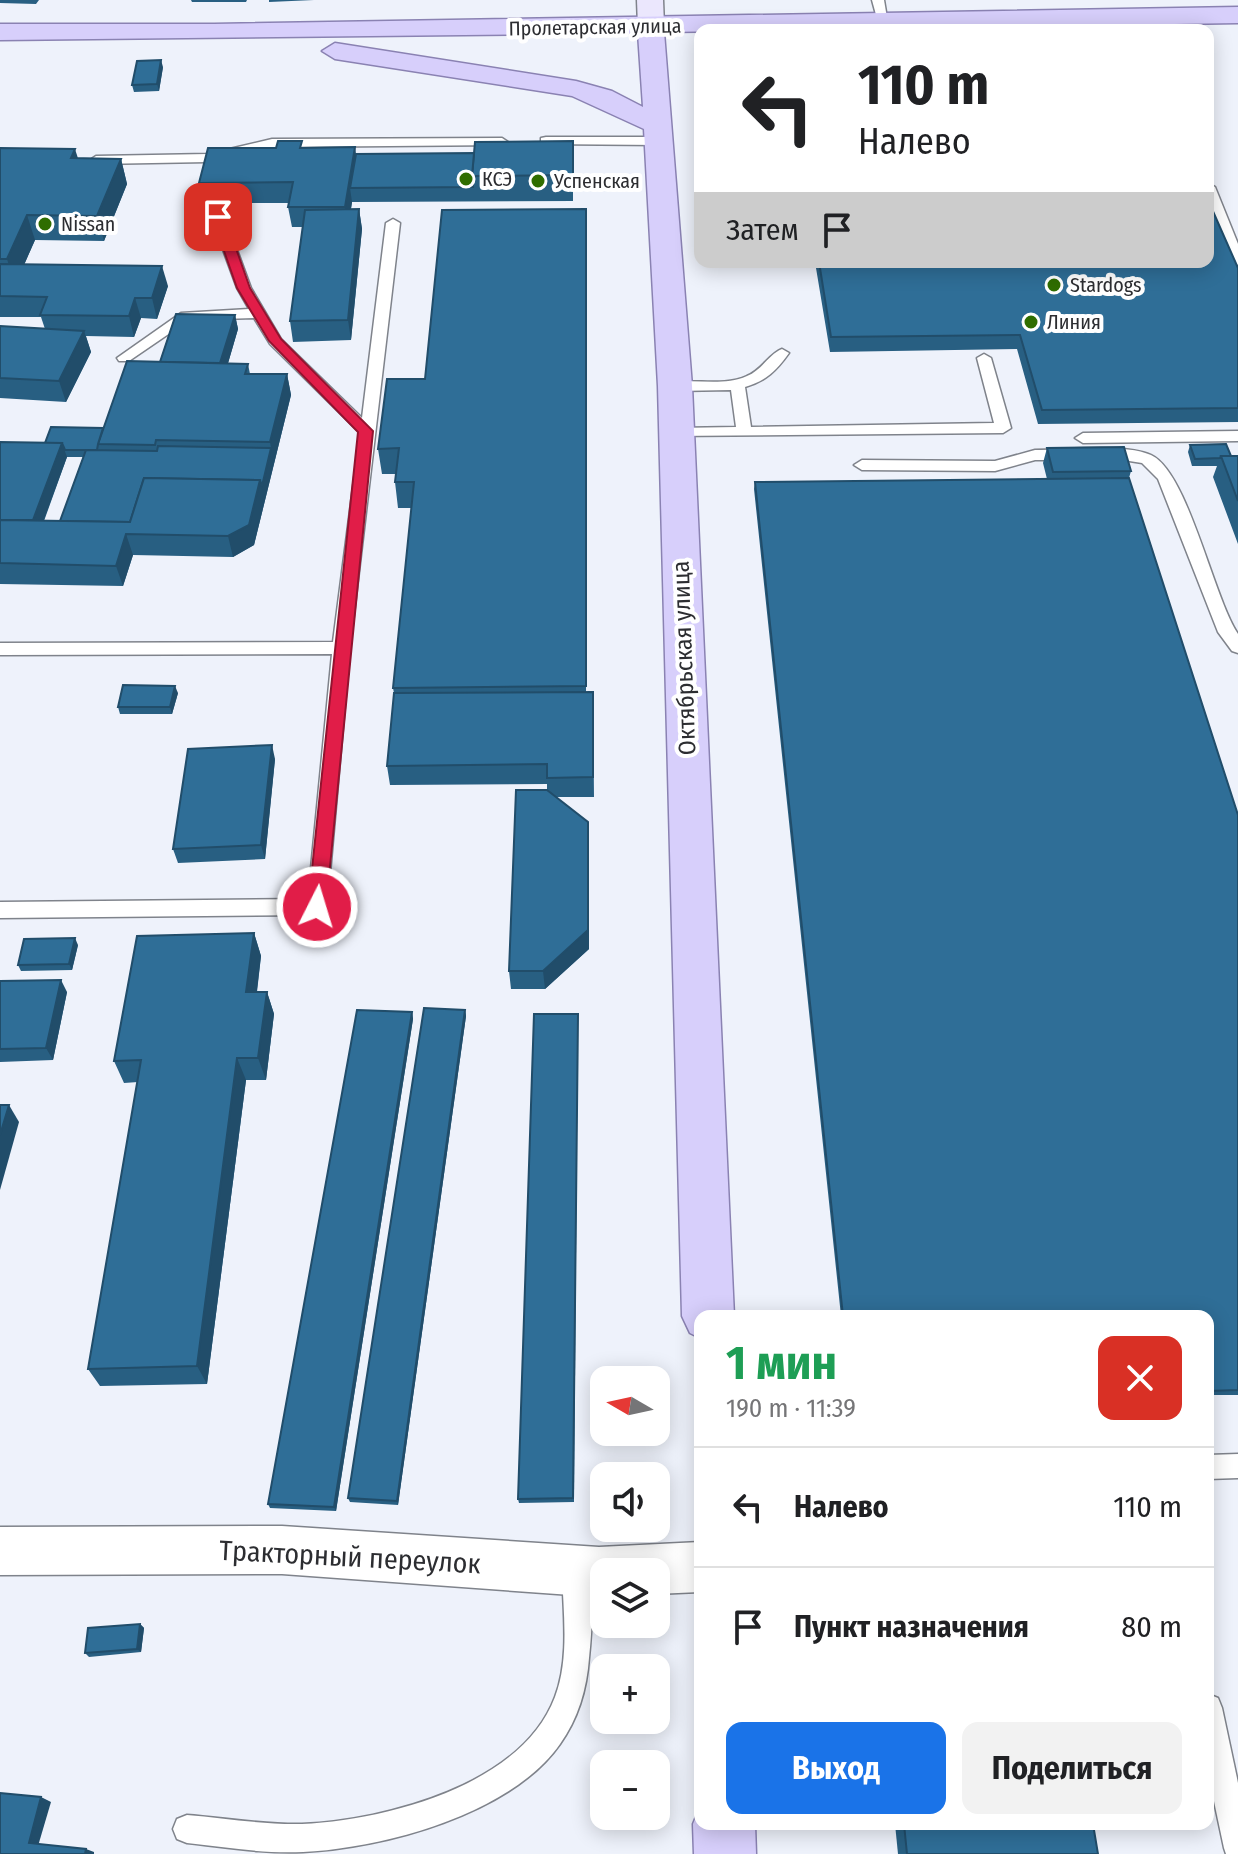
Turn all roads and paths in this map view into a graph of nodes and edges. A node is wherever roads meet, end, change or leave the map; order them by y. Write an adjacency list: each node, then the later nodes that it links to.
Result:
1 (881, 11): 2 (main road, Пролетарская улица); 4 (main road, Пролетарская улица)
2 (650, 13): 7 (main road, Пролетарская улица); 8 (main road, Октябрьская улица)
3 (1238, 15): 5 (main road, Пролетарская улица)
4 (1017, 24)
5 (1048, 24)
6 (0, 32): 7 (main road, Пролетарская улица)
7 (214, 32): 8 (main road)
8 (658, 133): 9 (lane); 20 (main road, Октябрьская улица)
9 (538, 141)
10 (522, 142): 11 (lane)
11 (74, 160)
12 (1214, 202): 15 (lane)
13 (218, 217): 16 (lane)
14 (393, 223): 22 (lane)
15 (1238, 261)
16 (259, 313): 18 (lane); 22 (lane)
17 (782, 353): 21 (lane)
18 (124, 358)
19 (984, 358): 23 (lane)
20 (675, 386): 21 (lane); 24 (main road, Октябрьская улица)
21 (738, 387): 23 (lane)
22 (366, 431): 29 (lane)
23 (744, 432): 24 (lane)
24 (676, 433): 32 (main road, Октябрьская улица)
25 (1238, 436): 26 (lane)
26 (1083, 438)
27 (862, 465): 28 (lane)
28 (1238, 647)
29 (341, 648): 30 (lane); 31 (lane)
30 (0, 649)
31 (0, 910)
32 (708, 1310)
33 (1238, 1466): 34 (lane)
34 (1214, 1467)
35 (0, 1551): 37 (street, Тракторный переулок)
36 (694, 1567): 37 (street, Тракторный переулок)
37 (575, 1570): 39 (lane)
38 (1214, 1736): 41 (lane)
39 (187, 1829)
40 (724, 1830): 42 (main road)
41 (1238, 1848)
42 (725, 1854)

